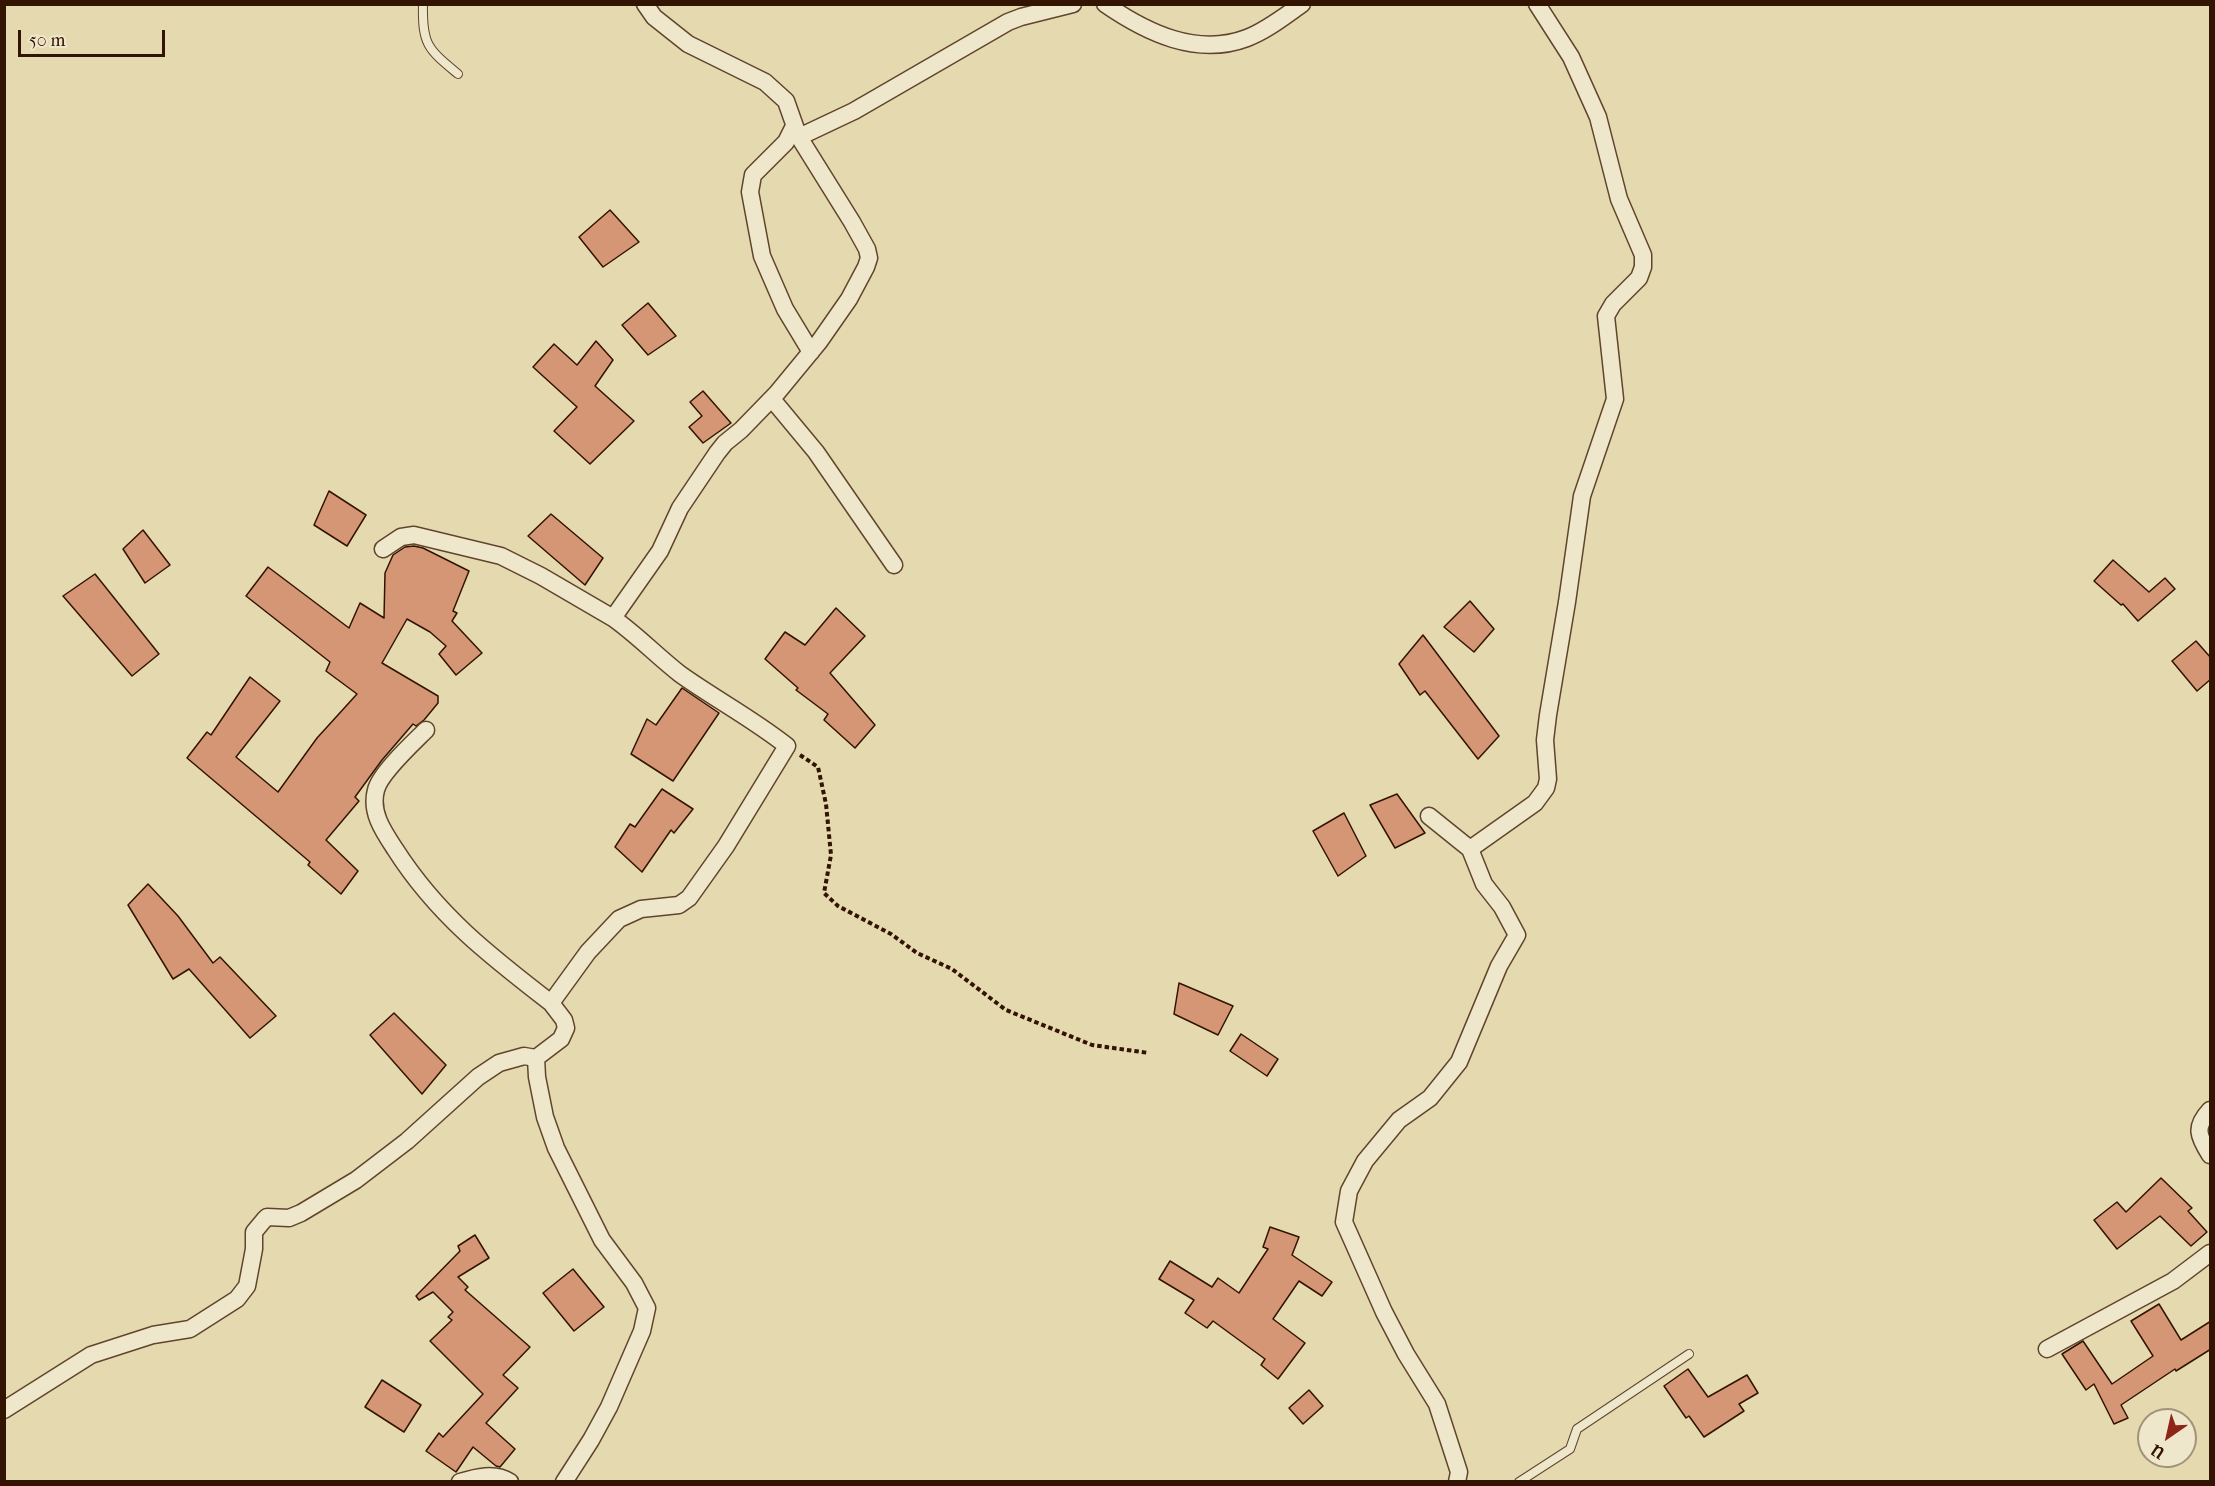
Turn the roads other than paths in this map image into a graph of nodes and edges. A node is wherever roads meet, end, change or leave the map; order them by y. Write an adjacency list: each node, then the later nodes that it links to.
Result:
1 (423, 4): 7 (lane)
2 (645, 4): 8 (street)
3 (1073, 4): 8 (street)
4 (1105, 4): 5 (street)
5 (1302, 4)
6 (1537, 4): 16 (street)
7 (458, 74)
8 (797, 132): 9 (street); 9 (street)
9 (811, 352): 10 (street)
10 (772, 399): 12 (street); 13 (street)
11 (383, 549): 13 (street)
12 (894, 565)
13 (613, 618): 17 (street)
14 (426, 730): 17 (street)
15 (1429, 816): 16 (street)
16 (1470, 849): 28 (street)
17 (550, 1003): 18 (street)
18 (536, 1058): 24 (street); 27 (street)
19 (2211, 1110): 20 (street)
20 (2211, 1155)
21 (2211, 1253): 22 (street)
22 (2047, 1349)
23 (1689, 1354): 29 (lane)
24 (4, 1410)
25 (460, 1482): 26 (street)
26 (510, 1482)
27 (564, 1482)
28 (1457, 1482)
29 (1519, 1482)

